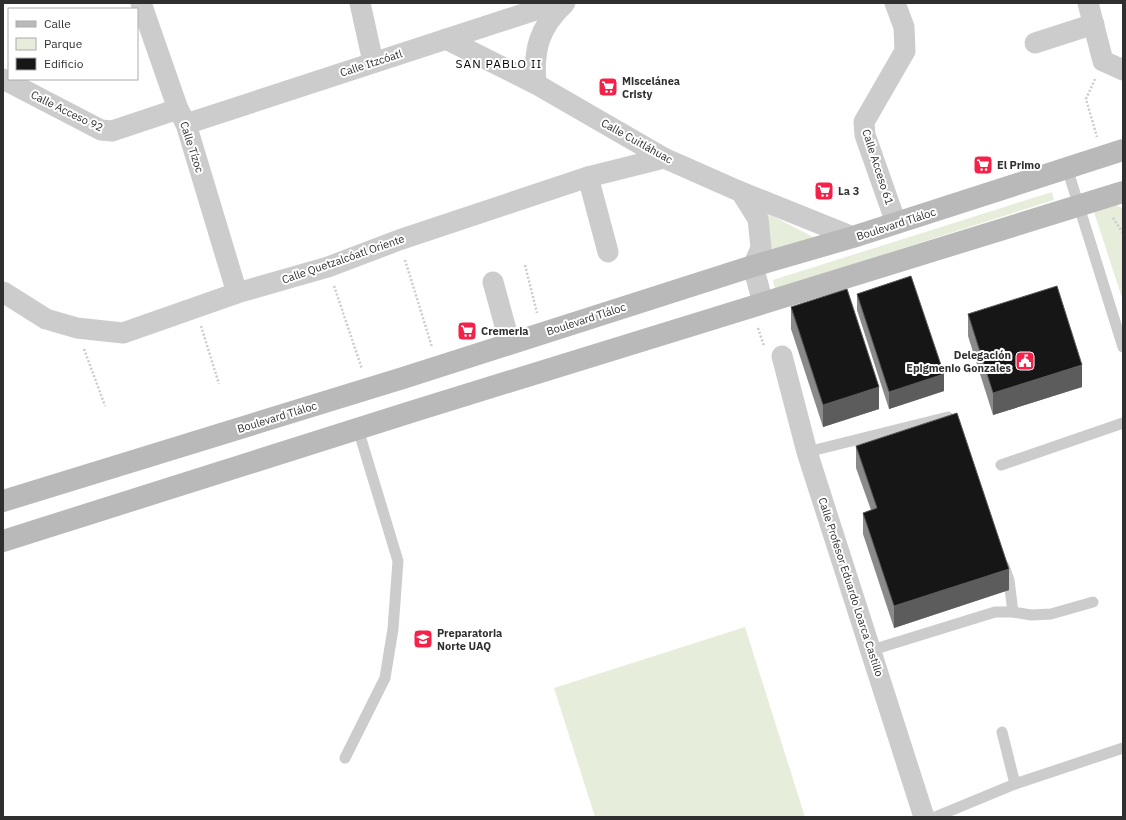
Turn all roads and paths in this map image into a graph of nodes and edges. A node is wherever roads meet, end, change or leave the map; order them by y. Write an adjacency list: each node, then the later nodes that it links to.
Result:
1 (141, 3): 15 (street, Calle Tízoc)
2 (360, 3): 11 (street)
3 (558, 3): 8 (street, Calle Itzcóatl)
4 (565, 3): 14 (street)
5 (895, 3): 23 (street, Calle Acceso 61)
6 (1088, 3): 7 (street)
7 (1094, 24): 9 (street); 10 (street)
8 (446, 39): 11 (street, Calle Itzcóatl); 14 (street, Calle Cuitláhuac)
9 (1035, 43)
10 (1103, 61): 12 (street); 16 (path)
11 (374, 62): 15 (street, Calle Itzcóatl)
12 (1123, 70)
13 (3, 79): 15 (street, Calle Acceso 92)
14 (536, 84): 17 (street, Calle Cuitláhuac)
15 (182, 117): 34 (street, Calle Tízoc)
16 (1113, 153): 18 (street, Boulevard Tláloc)
17 (664, 158): 19 (street, Calle Quetzalcóatl Oriente); 20 (street, Calle Cuitláhuac)
18 (1067, 168): 22 (lane); 23 (street, Boulevard Tláloc)
19 (588, 177): 27 (street, Calle Quetzalcóatl Oriente); 28 (street)
20 (741, 192): 26 (street, Calle Cuitláhuac); 30 (street)
21 (1123, 192): 22 (street)
22 (1078, 206): 35 (street); 40 (lane)
23 (896, 223): 26 (street, Boulevard Tláloc)
24 (1123, 225): 25 (path)
25 (1123, 233)
26 (853, 237): 30 (street, Boulevard Tláloc)
27 (399, 240): 31 (street, Calle Quetzalcóatl Oriente); 42 (path)
28 (608, 252)
29 (525, 265): 38 (path)
30 (753, 266): 35 (street); 38 (street, Boulevard Tláloc)
31 (328, 267): 34 (street, Calle Quetzalcóatl Oriente); 44 (path)
32 (493, 282): 39 (street)
33 (3, 292): 37 (street, Calle Quetzalcóatl Oriente)
34 (237, 293): 36 (street, Calle Quetzalcóatl Oriente)
35 (763, 304): 48 (street)
36 (196, 309): 37 (street, Calle Quetzalcóatl Oriente); 43 (path)
37 (76, 328): 45 (path)
38 (543, 333): 39 (street, Boulevard Tláloc)
39 (510, 344): 42 (street, Boulevard Tláloc)
40 (1123, 347)
41 (782, 356): 49 (street, Calle Profesor Eduardo Loarca Castillo)
42 (438, 367): 44 (street, Boulevard Tláloc)
43 (219, 384)
44 (368, 388): 51 (street, Boulevard Tláloc)
45 (105, 406)
46 (957, 423): 49 (lane)
47 (1123, 423): 50 (lane)
48 (358, 429): 52 (street); 59 (lane)
49 (807, 452): 56 (street, Calle Profesor Eduardo Loarca Castillo)
50 (1001, 465)
51 (3, 501)
52 (3, 541)
53 (1002, 558): 55 (lane)
54 (1093, 602): 55 (lane)
55 (1013, 612): 56 (lane)
56 (872, 650): 61 (street, Calle Profesor Eduardo Loarca Castillo)
57 (1002, 732): 60 (lane)
58 (1123, 748): 60 (lane)
59 (345, 758)
60 (1015, 784): 62 (lane)
61 (924, 817)
62 (935, 817)

